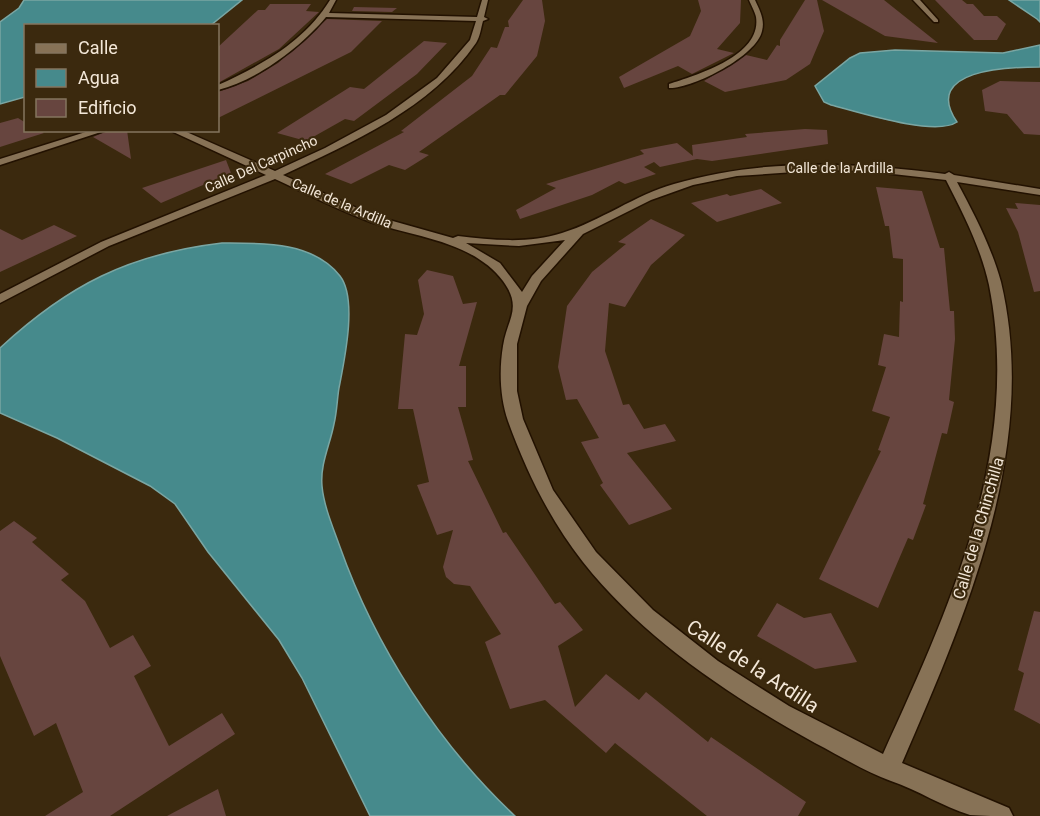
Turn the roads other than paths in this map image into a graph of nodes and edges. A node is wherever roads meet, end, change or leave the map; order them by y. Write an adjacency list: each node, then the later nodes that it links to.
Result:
1 (333, 0): 5 (street)
2 (485, 0): 6 (street)
3 (752, 0): 8 (street)
4 (916, 0): 7 (street)
5 (326, 15): 6 (street); 9 (street)
6 (485, 19): 14 (street, Calle Del Carpincho)
7 (936, 21)
8 (672, 86)
9 (219, 87)
10 (97, 132): 12 (street)
11 (177, 132): 14 (street, Calle de la Ardilla)
12 (0, 162)
13 (949, 175): 15 (street, Calle de la Ardilla); 16 (street, Calle de la Ardilla); 20 (street, Calle de la Chinchilla)
14 (276, 176): 17 (street, Calle de la Ardilla); 18 (street, Calle Del Carpincho)
15 (1040, 192)
16 (578, 232): 17 (street, Calle de la Ardilla); 19 (street, Calle de la Ardilla)
17 (443, 238): 19 (street, Calle de la Ardilla)
18 (0, 299)
19 (521, 305): 20 (street, Calle de la Ardilla)
20 (888, 769): 21 (street, Calle de la Ardilla)
21 (1001, 816)

